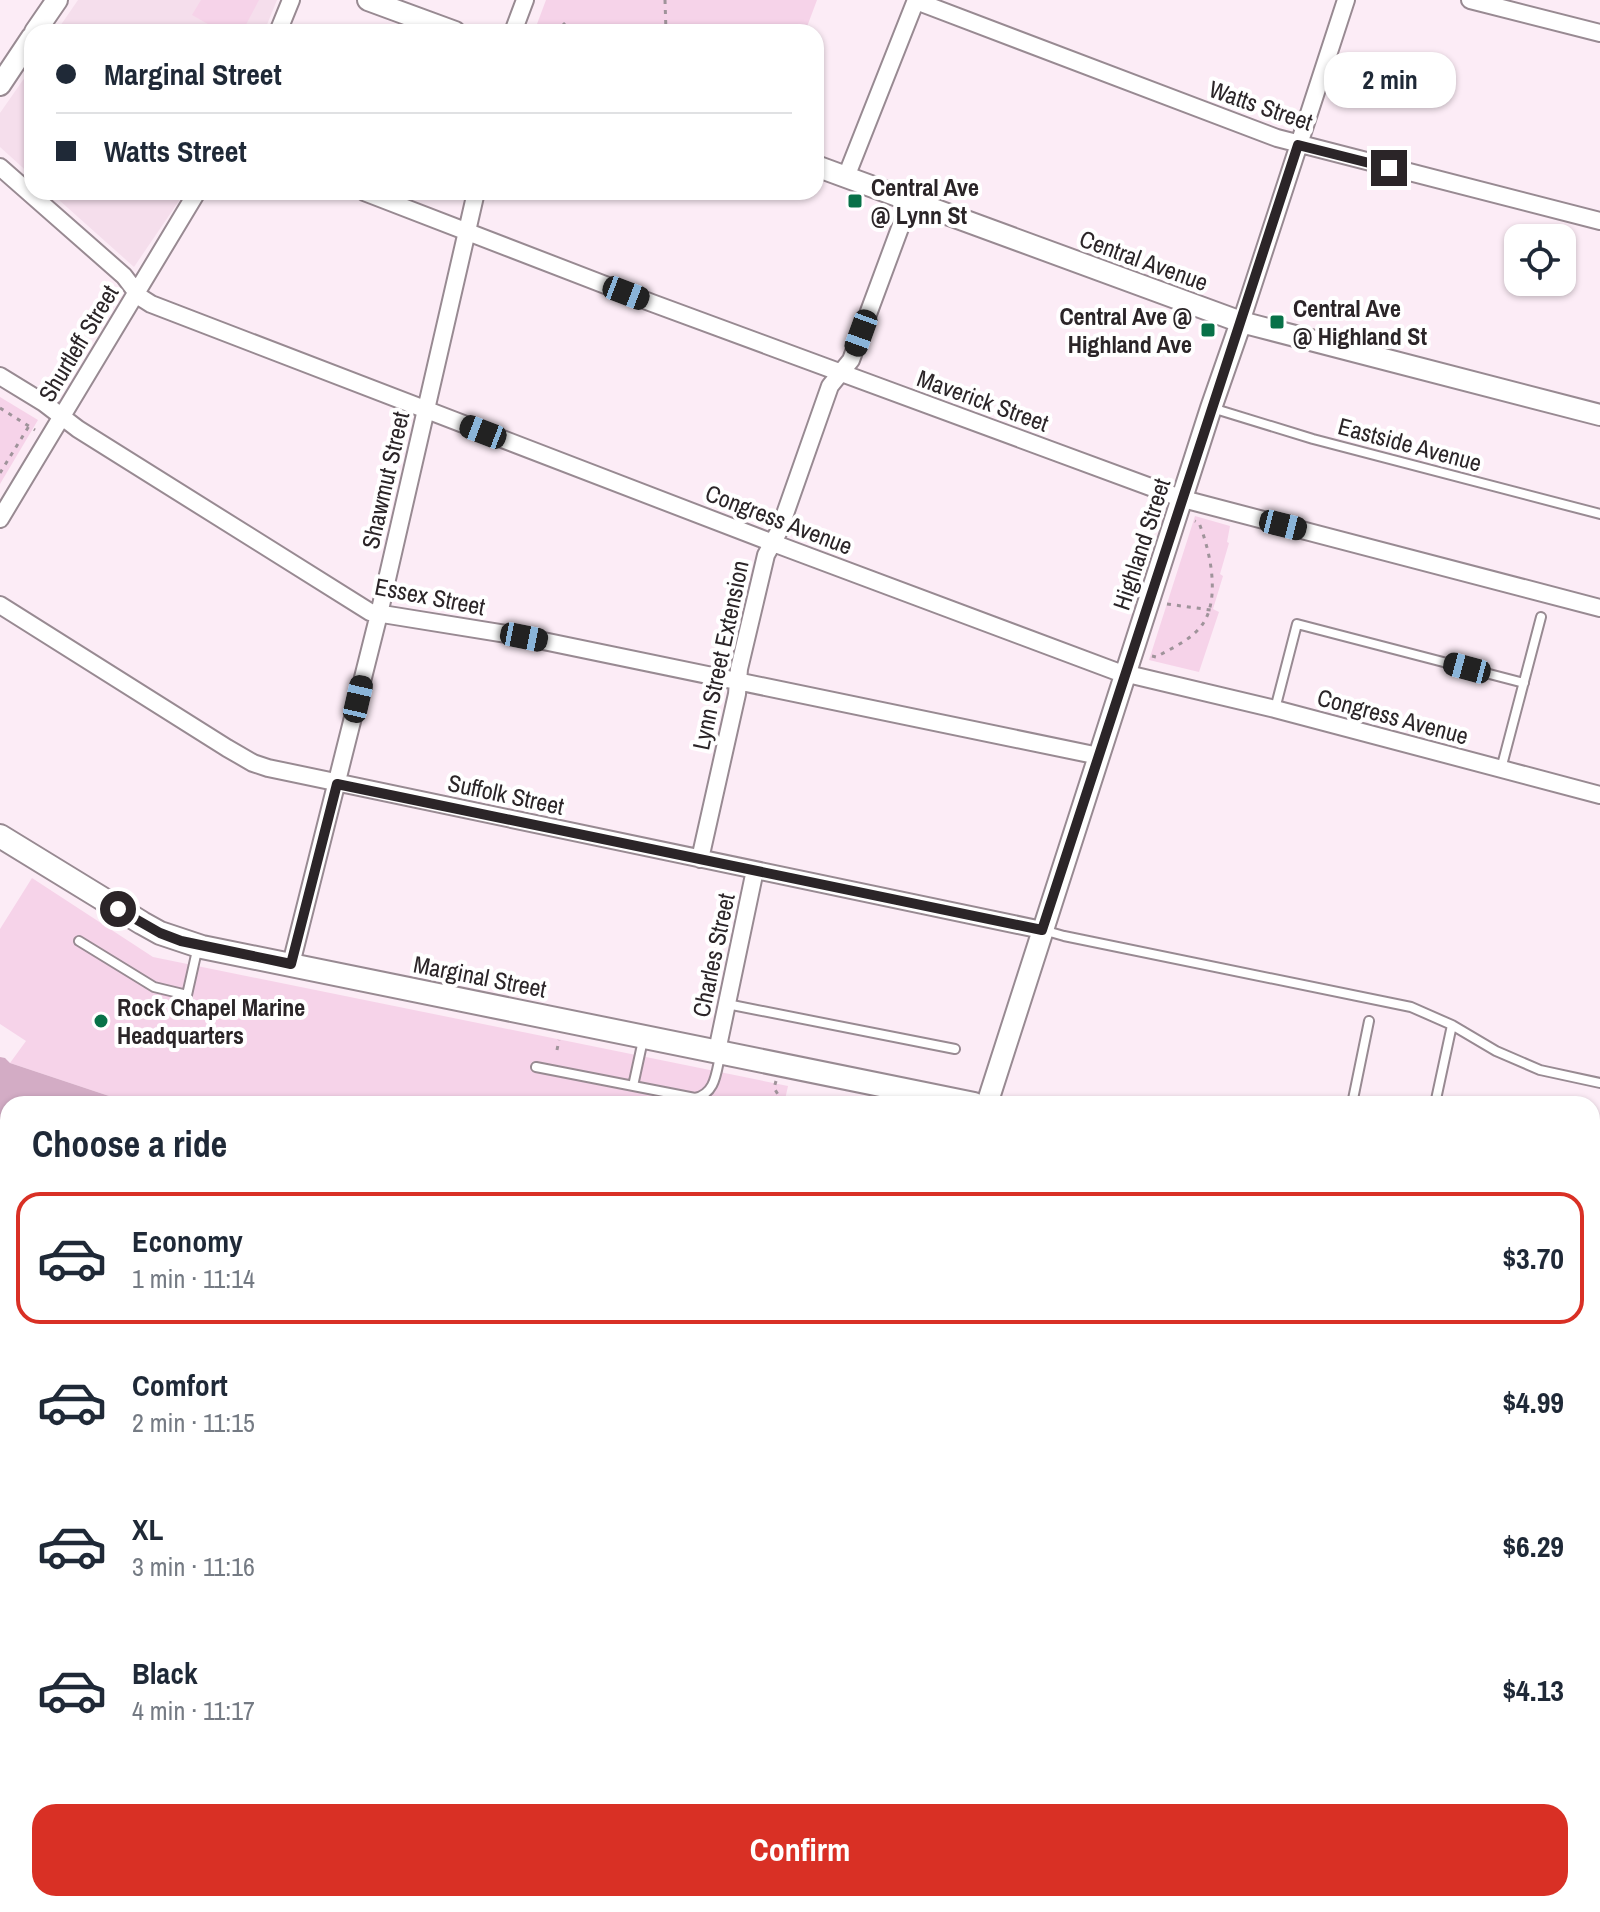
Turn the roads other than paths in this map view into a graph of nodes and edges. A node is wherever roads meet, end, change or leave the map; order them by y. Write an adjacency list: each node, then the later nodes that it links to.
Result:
1 (57, 0): 8 (street)
2 (291, 0): 9 (street)
3 (368, 0): 10 (street)
4 (525, 0): 11 (street)
5 (916, 0): 15 (street, Watts Street); 18 (street)
6 (1346, 0): 15 (street, Highland Street)
7 (1470, 0): 12 (street)
8 (41, 24)
9 (281, 24)
10 (433, 24)
11 (516, 24)
12 (1600, 33)
13 (24, 49): 14 (street)
14 (0, 85)
15 (1298, 145): 25 (street, Watts Street); 28 (street, Highland Street)
16 (0, 167): 19 (street, Congress Avenue)
17 (824, 169): 18 (street, Central Avenue)
18 (846, 177): 24 (street, Central Avenue)
19 (24, 188)
20 (38, 200): 27 (street, Congress Avenue)
21 (192, 200): 27 (street, Shurtleff Street)
22 (385, 200): 26 (street, Maverick Street)
23 (474, 200): 26 (street, Shawmut Street)
24 (910, 201): 28 (street, Central Avenue); 29 (street, Lynn Street Extension)
25 (1600, 221)
26 (467, 232): 29 (street, Maverick Street); 32 (street, Shawmut Street)
27 (136, 293): 32 (street, Congress Avenue); 34 (street, Shurtleff Street)
28 (1241, 322): 31 (street, Highland Street); 33 (street, Central Avenue)
29 (841, 373): 35 (street, Maverick Street); 38 (street, Lynn Street Extension)
30 (0, 376): 34 (street, Essex Street)
31 (1211, 408): 35 (street, Highland Street); 36 (lane, Eastside Avenue)
32 (425, 410): 38 (street, Congress Avenue); 41 (street, Shawmut Street)
33 (1600, 415)
34 (61, 417): 37 (street, Shurtleff Street); 41 (street, Essex Street)
35 (1183, 499): 40 (street, Maverick Street); 43 (street, Highland Street)
36 (1600, 514)
37 (0, 519)
38 (773, 543): 43 (street, Congress Avenue); 44 (street, Lynn Street Extension)
39 (0, 605): 49 (street, Suffolk Street)
40 (1600, 608)
41 (379, 614): 44 (street, Essex Street); 49 (street, Shawmut Street)
42 (1541, 617): 45 (lane)
43 (1126, 674): 46 (street, Congress Avenue); 47 (street, Highland Street)
44 (738, 681): 47 (street, Essex Street); 52 (street, Lynn Street Extension)
45 (1524, 683): 46 (lane); 48 (lane)
46 (1275, 709): 48 (street, Congress Avenue)
47 (1099, 756): 54 (street, Highland Street)
48 (1501, 769): 50 (street, Congress Avenue)
49 (337, 784): 52 (street, Suffolk Street); 57 (street, Shawmut Street)
50 (1600, 795)
51 (0, 836): 56 (main road, Marginal Street)
52 (700, 859): 53 (street, Suffolk Street)
53 (755, 870): 54 (street, Suffolk Street); 58 (street, Charles Street)
54 (1042, 930): 60 (lane); 70 (street, Highland Street)
55 (79, 941): 56 (lane)
56 (198, 945): 57 (main road, Marginal Street)
57 (291, 964): 61 (main road, Marginal Street)
58 (727, 1004): 62 (lane); 63 (street, Charles Street)
59 (1369, 1021): 71 (lane)
60 (1452, 1025): 65 (lane); 72 (lane)
61 (643, 1036): 63 (main road, Marginal Street); 66 (lane)
62 (955, 1049)
63 (719, 1051): 68 (lane); 69 (main road, Marginal Street)
64 (536, 1067): 66 (lane)
65 (1600, 1083)
66 (633, 1086): 67 (lane)
67 (685, 1096)
68 (702, 1096)
69 (936, 1096)
70 (990, 1096)
71 (1354, 1096)
72 (1437, 1096)

